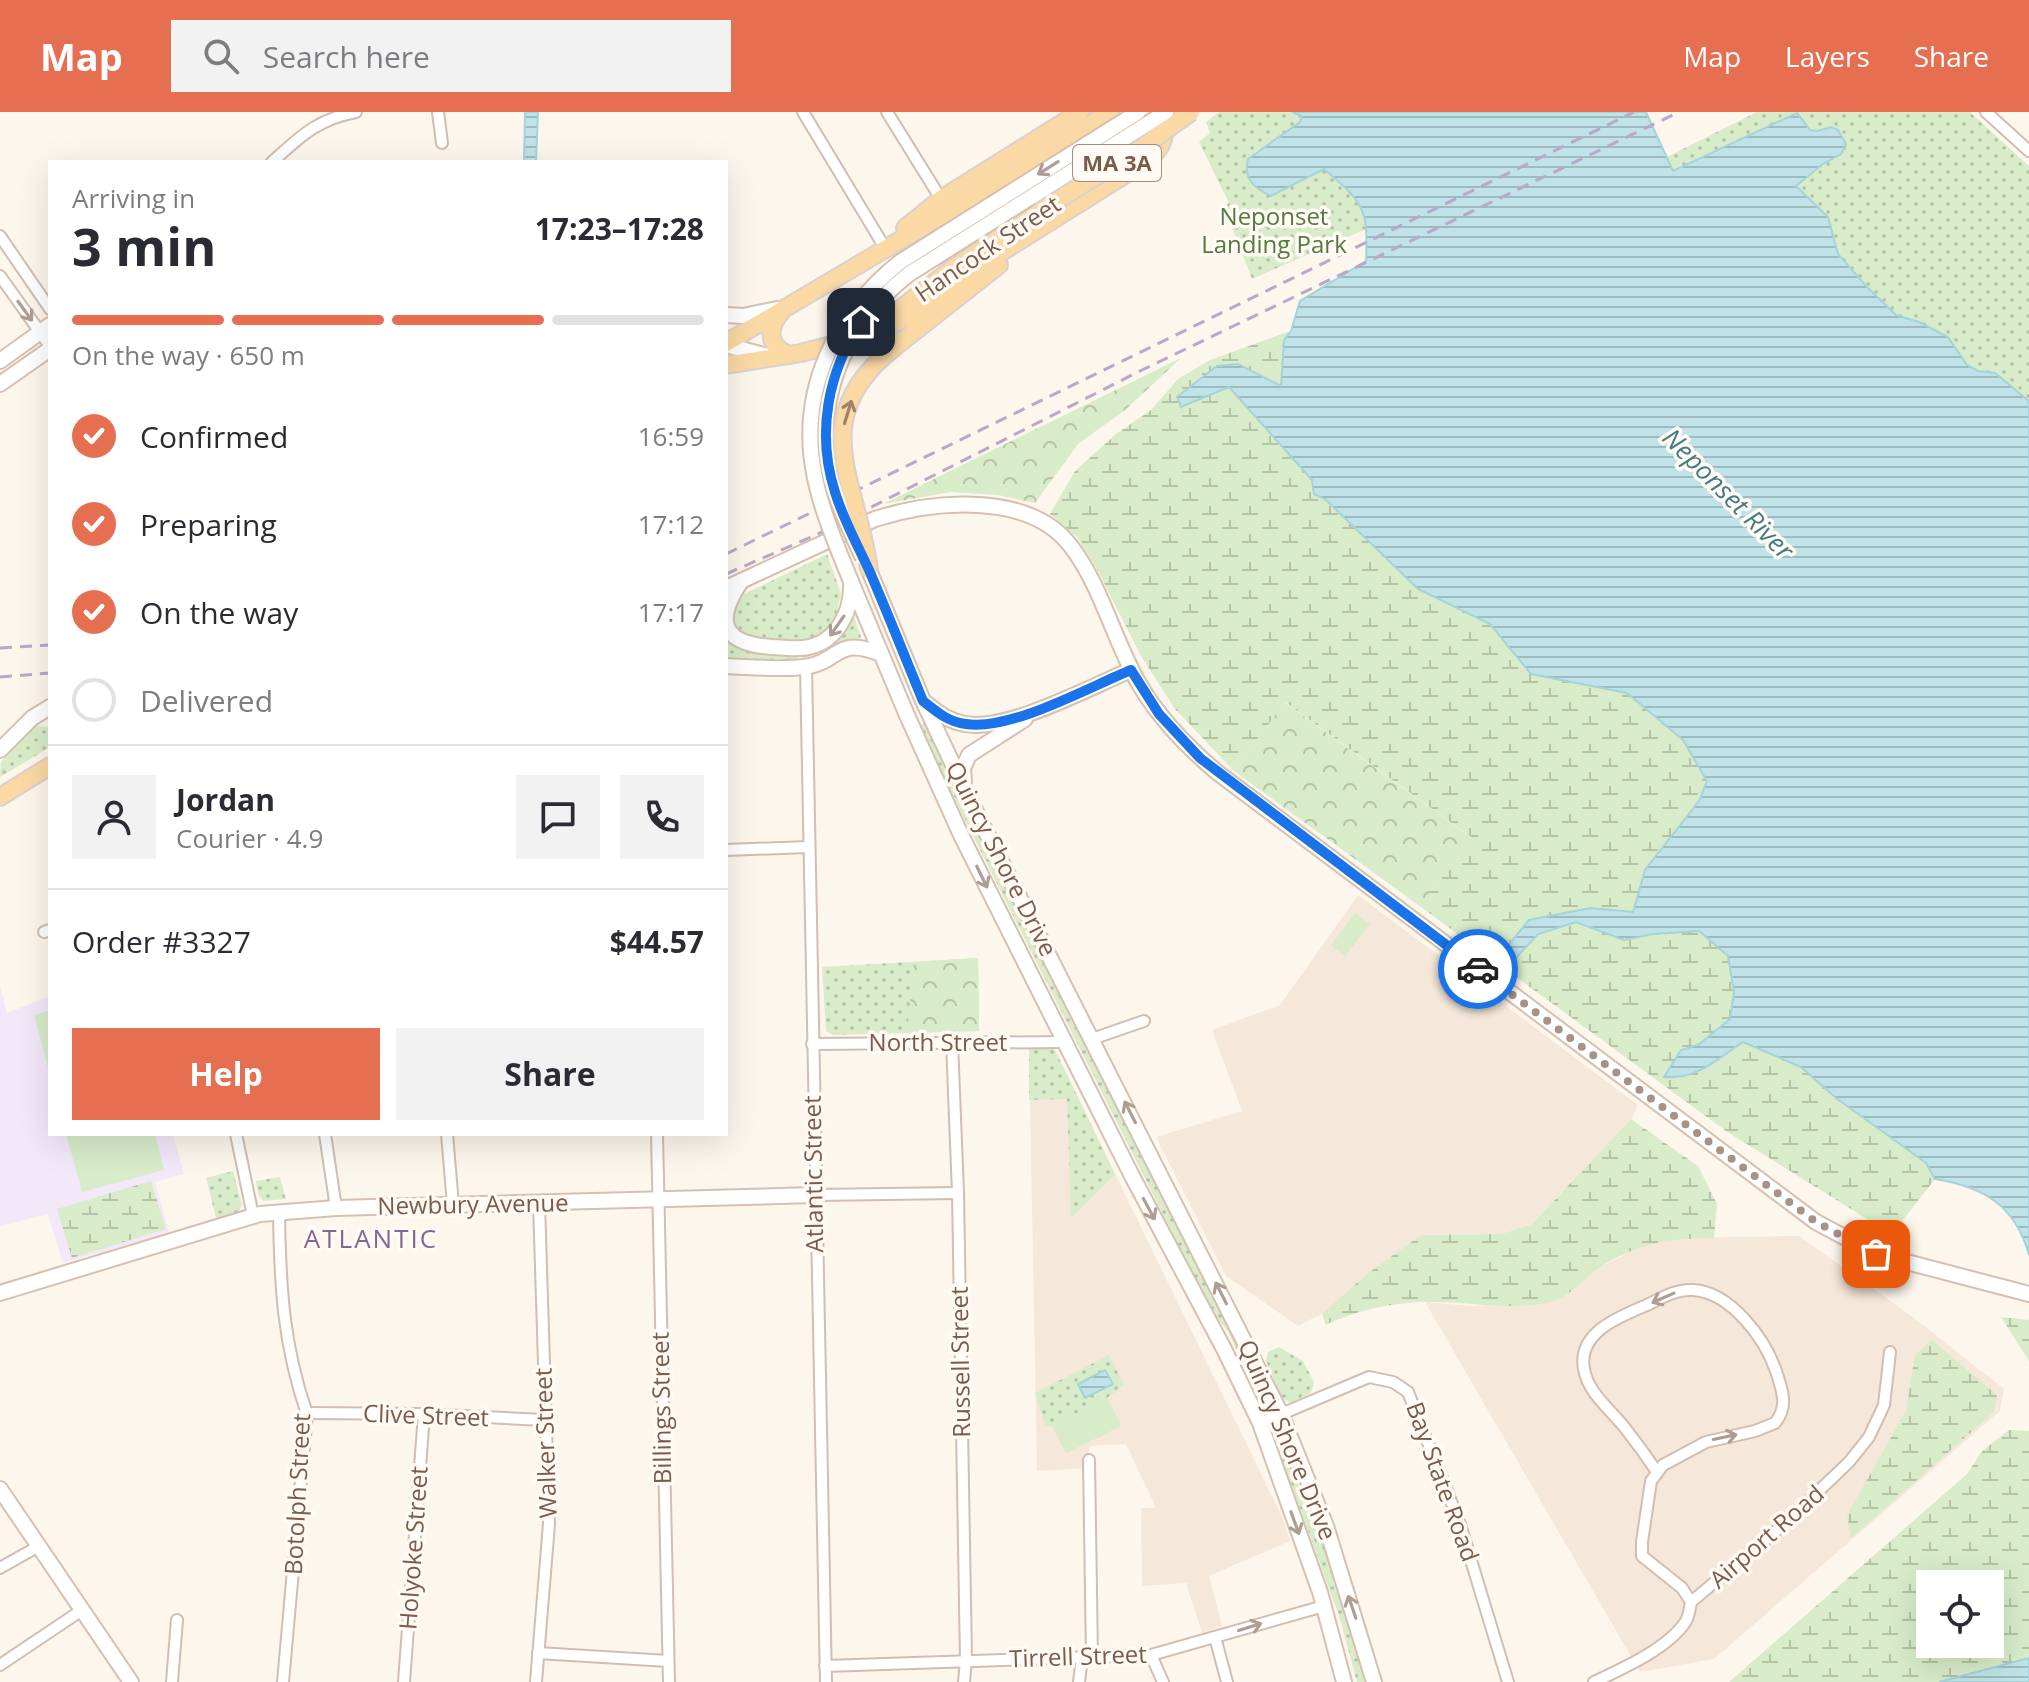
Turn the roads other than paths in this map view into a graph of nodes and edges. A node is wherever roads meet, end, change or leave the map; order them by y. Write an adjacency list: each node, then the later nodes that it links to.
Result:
1 (356, 112): 12 (street)
2 (438, 112): 13 (street)
3 (803, 112): 19 (street)
4 (887, 112): 16 (street)
5 (1080, 112): 16 (main road)
6 (1110, 112): 19 (main road, Hancock Street / MA 3A)
7 (1138, 112): 35 (main road, Quincy Shore Drive, one-way to 35, bridge)
8 (1157, 112): 17 (main road)
9 (1166, 112): 34 (main road, Quincy Shore Drive, bridge)
10 (1191, 112): 17 (main road, Hancock Street / MA 3A, bridge)
11 (1986, 112): 14 (street)
12 (323, 116): 15 (street)
13 (442, 143)
14 (2029, 151)
15 (274, 160)
16 (941, 199): 19 (main road)
17 (1046, 216): 30 (main road, Hancock Street / MA 3A); 34 (main road, one-way to 17, bridge)
18 (0, 236): 21 (street)
19 (885, 248): 24 (main road, Hancock Street / MA 3A)
20 (0, 276): 26 (street, one-way to 26)
21 (28, 276): 22 (street); 23 (street)
22 (48, 291)
23 (48, 306)
24 (785, 307): 25 (main road); 27 (main road, Hancock Street / MA 3A); 30 (main road)
25 (728, 315)
26 (45, 329): 31 (main road)
27 (728, 343)
28 (728, 345): 30 (main road)
29 (48, 349): 33 (main road)
30 (784, 355): 32 (main road, Hancock Street / MA 3A)
31 (0, 361)
32 (728, 365)
33 (0, 384)
34 (869, 570): 42 (main road, Quincy Shore Drive)
35 (850, 579): 37 (main road, one-way to 37); 38 (main road, Quincy Shore Drive)
36 (733, 586): 41 (main road)
37 (728, 629)
38 (881, 654): 40 (main road); 54 (main road, Quincy Shore Drive, one-way to 54)
39 (728, 666): 40 (main road)
40 (806, 667): 49 (street, Atlantic Street)
41 (1131, 670): 44 (main road); 69 (main road)
42 (923, 701): 44 (main road); 47 (main road, Quincy Shore Drive)
43 (48, 708): 45 (main road)
44 (1042, 708): 47 (main road)
45 (0, 750)
46 (48, 767): 48 (main road)
47 (964, 788): 52 (main road, Quincy Shore Drive)
48 (0, 797)
49 (808, 847): 50 (street); 55 (street, Atlantic Street)
50 (728, 850)
51 (1144, 1021): 52 (street)
52 (1092, 1039): 73 (main road, Quincy Shore Drive, one-way to 52)
53 (952, 1042): 54 (street, North Street); 55 (street, North Street); 60 (street, Russell Street)
54 (1064, 1042): 75 (main road, Quincy Shore Drive, one-way to 75)
55 (812, 1044): 61 (street, Atlantic Street)
56 (236, 1136): 67 (street)
57 (325, 1136): 65 (street)
58 (447, 1136): 64 (street)
59 (657, 1136): 62 (street, Billings Street)
60 (958, 1193): 61 (street, Newbury Avenue); 89 (street, Russell Street)
61 (815, 1195): 62 (main road, Newbury Avenue); 92 (street, Atlantic Street)
62 (659, 1199): 63 (main road, Newbury Avenue); 90 (street, Billings Street)
63 (539, 1203): 64 (main road, Newbury Avenue); 74 (street, Walker Street)
64 (453, 1205): 65 (main road, Newbury Avenue)
65 (336, 1208): 66 (main road, Newbury Avenue)
66 (279, 1212): 67 (main road, Newbury Avenue); 71 (street, Botolph Street)
67 (253, 1216): 68 (main road, Newbury Avenue)
68 (0, 1293)
69 (2029, 1294)
70 (1890, 1352): 81 (street, Airport Road)
71 (307, 1413): 72 (street, Clive Street); 95 (street, Botolph Street)
72 (424, 1414): 74 (street, Clive Street); 96 (street, Holyoke Street)
73 (1281, 1414): 75 (street, Bay State Road); 105 (main road, Quincy Shore Drive, one-way to 73); 106 (street, Bay State Road)
74 (544, 1420): 86 (street, Walker Street)
75 (1260, 1423): 82 (main road, Quincy Shore Drive, one-way to 82)
76 (1089, 1460): 88 (street)
77 (1657, 1472): 77 (street, one-way to 77); 81 (street)
78 (0, 1489): 79 (main road)
79 (39, 1546): 80 (street); 83 (main road)
80 (0, 1568)
81 (1691, 1602): 107 (street, Airport Road)
82 (1324, 1606): 85 (street, Tirrell Street, one-way to 82); 104 (main road, Quincy Shore Drive)
83 (82, 1610): 91 (street); 93 (main road)
84 (177, 1620): 94 (street)
85 (1215, 1637): 87 (street, Tirrell Street); 103 (street)
86 (538, 1653): 90 (street); 97 (street, Walker Street)
87 (1151, 1655): 88 (street, Tirrell Street); 102 (street)
88 (1087, 1658): 89 (street, Tirrell Street); 101 (street)
89 (966, 1660): 92 (street, Tirrell Street); 100 (street, Russell Street)
90 (668, 1661): 98 (street, Billings Street)
91 (0, 1665)
92 (825, 1666): 99 (street, Atlantic Street)
93 (131, 1682)
94 (172, 1682)
95 (283, 1682)
96 (404, 1682)
97 (536, 1682)
98 (669, 1682)
99 (826, 1682)
100 (964, 1682)
101 (1079, 1682)
102 (1163, 1682)
103 (1227, 1682)
104 (1344, 1682)
105 (1374, 1682)
106 (1508, 1682)
107 (1594, 1682)

